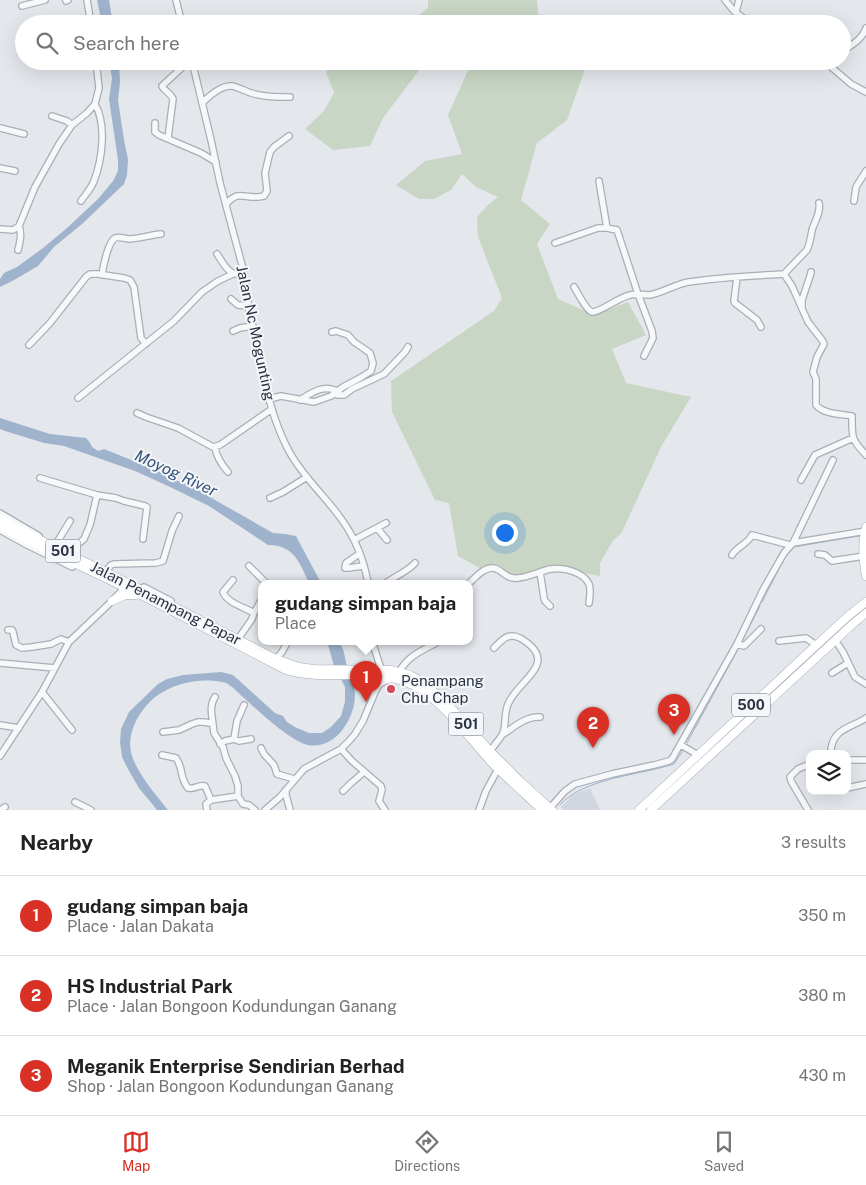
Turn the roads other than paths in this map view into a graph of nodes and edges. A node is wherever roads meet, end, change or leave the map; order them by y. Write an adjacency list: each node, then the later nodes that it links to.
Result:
1 (45, 0): 6 (street)
2 (87, 0): 8 (street)
3 (176, 0): 9 (street)
4 (725, 0): 7 (street)
5 (739, 0): 7 (street)
6 (22, 6)
7 (736, 12): 10 (street)
8 (90, 15)
9 (180, 15)
10 (740, 15)
11 (866, 28): 12 (street)
12 (851, 45)
13 (97, 70): 20 (street)
14 (180, 70): 27 (street)
15 (193, 70): 19 (street, Jalan Nc Mogunting)
16 (838, 70): 17 (street)
17 (866, 92)
18 (290, 97): 19 (street)
19 (202, 103): 28 (street, Jalan Nc Mogunting)
20 (95, 104): 23 (street); 33 (street)
21 (52, 116): 23 (street)
22 (155, 123): 27 (street)
23 (72, 125): 37 (street)
24 (0, 128): 25 (street)
25 (24, 134)
26 (289, 136): 36 (street)
27 (168, 138): 28 (street)
28 (216, 162): 36 (street, Jalan Nc Mogunting)
29 (0, 168): 30 (street)
30 (15, 171)
31 (866, 171): 34 (street)
32 (599, 181): 38 (street)
33 (81, 201)
34 (854, 201)
35 (819, 203): 47 (street)
36 (226, 204): 49 (street, Jalan Nc Mogunting)
37 (19, 226): 39 (street); 43 (street)
38 (607, 228): 42 (street); 52 (street)
39 (2, 229): 41 (street)
40 (161, 234): 48 (street)
41 (0, 235)
42 (554, 243)
43 (18, 250)
44 (217, 254): 46 (street)
45 (811, 272): 55 (street)
46 (233, 274): 49 (street); 60 (street)
47 (784, 274): 50 (street); 55 (street)
48 (102, 275): 60 (street); 61 (street)
49 (244, 276): 54 (street, Jalan Nc Mogunting)
50 (737, 276): 52 (street); 57 (street)
51 (574, 287): 52 (street)
52 (638, 294): 63 (street)
53 (232, 299): 54 (street)
54 (248, 306): 56 (street, Jalan Nc Mogunting)
55 (802, 308): 70 (street)
56 (253, 326): 58 (street); 66 (street, Jalan Nc Mogunting)
57 (761, 327)
58 (233, 332)
59 (332, 332): 64 (street)
60 (146, 344): 65 (street)
61 (28, 345)
62 (408, 347): 64 (street)
63 (644, 356)
64 (336, 392): 67 (street); 67 (street)
65 (78, 398)
66 (269, 399): 67 (street); 68 (street, Jalan Nc Mogunting)
67 (300, 400)
68 (272, 409): 71 (street); 75 (street, Jalan Nc Mogunting)
69 (137, 413): 71 (street)
70 (853, 438): 72 (street); 77 (street)
71 (215, 447): 74 (street)
72 (866, 455)
73 (833, 460): 85 (street)
74 (228, 472)
75 (307, 477): 79 (street); 90 (street, Jalan Nc Mogunting)
76 (40, 478): 78 (street)
77 (801, 480)
78 (97, 495): 89 (street); 95 (street)
79 (270, 498)
80 (0, 513): 93 (street)
81 (179, 516): 103 (street)
82 (0, 518): 112 (main road, Jalan Penampang Papar / 501)
83 (70, 521): 93 (street)
84 (386, 523): 86 (street)
85 (803, 523): 92 (street); 94 (street)
86 (376, 528): 90 (street); 91 (street)
87 (866, 530): 92 (street); 99 (main road)
88 (1, 531): 106 (main road, Jalan Penampang Papar / 501)
89 (143, 539)
90 (354, 540): 96 (street, Jalan Nc Mogunting)
91 (387, 540)
92 (814, 540): 94 (street)
93 (56, 544): 95 (street)
94 (791, 544): 98 (street); 128 (street)
95 (70, 552): 103 (street)
96 (359, 554): 102 (street, Jalan Nc Mogunting); 102 (street)
97 (818, 554): 99 (street)
98 (732, 555)
99 (864, 556): 105 (main road)
100 (415, 563): 110 (street)
101 (249, 566): 108 (street)
102 (363, 566): 109 (street, Jalan Nc Mogunting)
103 (107, 570): 119 (street)
104 (540, 572): 111 (street); 116 (street); 118 (street)
105 (866, 576)
106 (106, 579): 112 (main road, Jalan Penampang Papar / 501); 114 (main road)
107 (233, 580): 120 (street)
108 (263, 580)
109 (367, 580)
110 (391, 580)
111 (472, 580)
112 (126, 585): 113 (main road, Jalan Penampang Papar / 501); 114 (street); 119 (main road, Jalan Penampang Papar / 501)
113 (141, 595): 114 (main road); 139 (main road, Jalan Penampang Papar / 501)
114 (112, 601): 127 (street)
115 (866, 602): 132 (main road, 500)
116 (589, 603)
117 (258, 606): 120 (street)
118 (550, 606)
119 (180, 610): 124 (main road, Jalan Penampang Papar / 501)
120 (254, 613): 124 (street)
121 (866, 613): 125 (main road, 500)
122 (761, 629): 128 (street)
123 (8, 630): 127 (street)
124 (238, 639): 134 (main road, Jalan Penampang Papar / 501)
125 (835, 640): 136 (street); 181 (main road, 500)
126 (779, 641): 132 (street)
127 (69, 642): 137 (street)
128 (737, 644): 159 (street)
129 (286, 645): 134 (street)
130 (373, 645): 138 (street)
131 (431, 645): 142 (street)
132 (816, 645): 165 (main road, 500)
133 (494, 648): 155 (street)
134 (276, 659): 139 (main road, Jalan Penampang Papar / 501)
135 (0, 663): 137 (street)
136 (848, 663): 141 (street); 143 (street)
137 (55, 668): 144 (street)
138 (381, 669): 140 (main road, Jalan Penampang Papar / 501); 142 (main road, Jalan Penampang Papar / 501)
139 (330, 672): 140 (main road, Jalan Penampang Papar / 501)
140 (365, 673): 142 (main road, Jalan Penampang Papar / 501); 145 (street)
141 (832, 673)
142 (398, 675): 145 (street); 163 (main road, Jalan Penampang Papar / 501); 170 (main road, Jalan Penampang Papar / 501)
143 (866, 684)
144 (42, 692): 152 (street); 153 (street)
145 (375, 692): 161 (street)
146 (215, 697): 151 (street)
147 (244, 705): 156 (street)
148 (540, 717): 155 (street)
149 (866, 718): 162 (street)
150 (0, 725): 152 (street)
151 (213, 725): 154 (street); 158 (street)
152 (19, 728): 166 (street)
153 (72, 730)
154 (164, 732)
155 (502, 735): 163 (street)
156 (234, 739): 157 (street); 158 (street)
157 (251, 739)
158 (220, 744): 177 (street)
159 (681, 745): 165 (street); 180 (street)
160 (261, 748): 172 (street)
161 (341, 748): 171 (street); 172 (street)
162 (828, 750)
163 (490, 751): 180 (main road, Jalan Penampang Papar / 501)
164 (162, 755): 178 (street)
165 (698, 755): 189 (main road, 500)
166 (0, 756)
167 (851, 760): 168 (street)
168 (866, 760)
169 (806, 765): 190 (street)
170 (498, 770): 180 (main road, Jalan Penampang Papar / 501); 188 (street)
171 (364, 772): 176 (street); 187 (street)
172 (294, 779): 175 (street)
173 (866, 784): 174 (street)
174 (851, 787)
175 (286, 790): 185 (street); 186 (street)
176 (343, 791)
177 (238, 796): 178 (street); 184 (street)
178 (210, 800): 183 (street)
179 (75, 802): 182 (street)
180 (548, 809)
181 (653, 809)
182 (91, 810)
183 (207, 810)
184 (255, 810)
185 (265, 810)
186 (290, 810)
187 (385, 810)
188 (479, 810)
189 (639, 810)
190 (808, 810)

